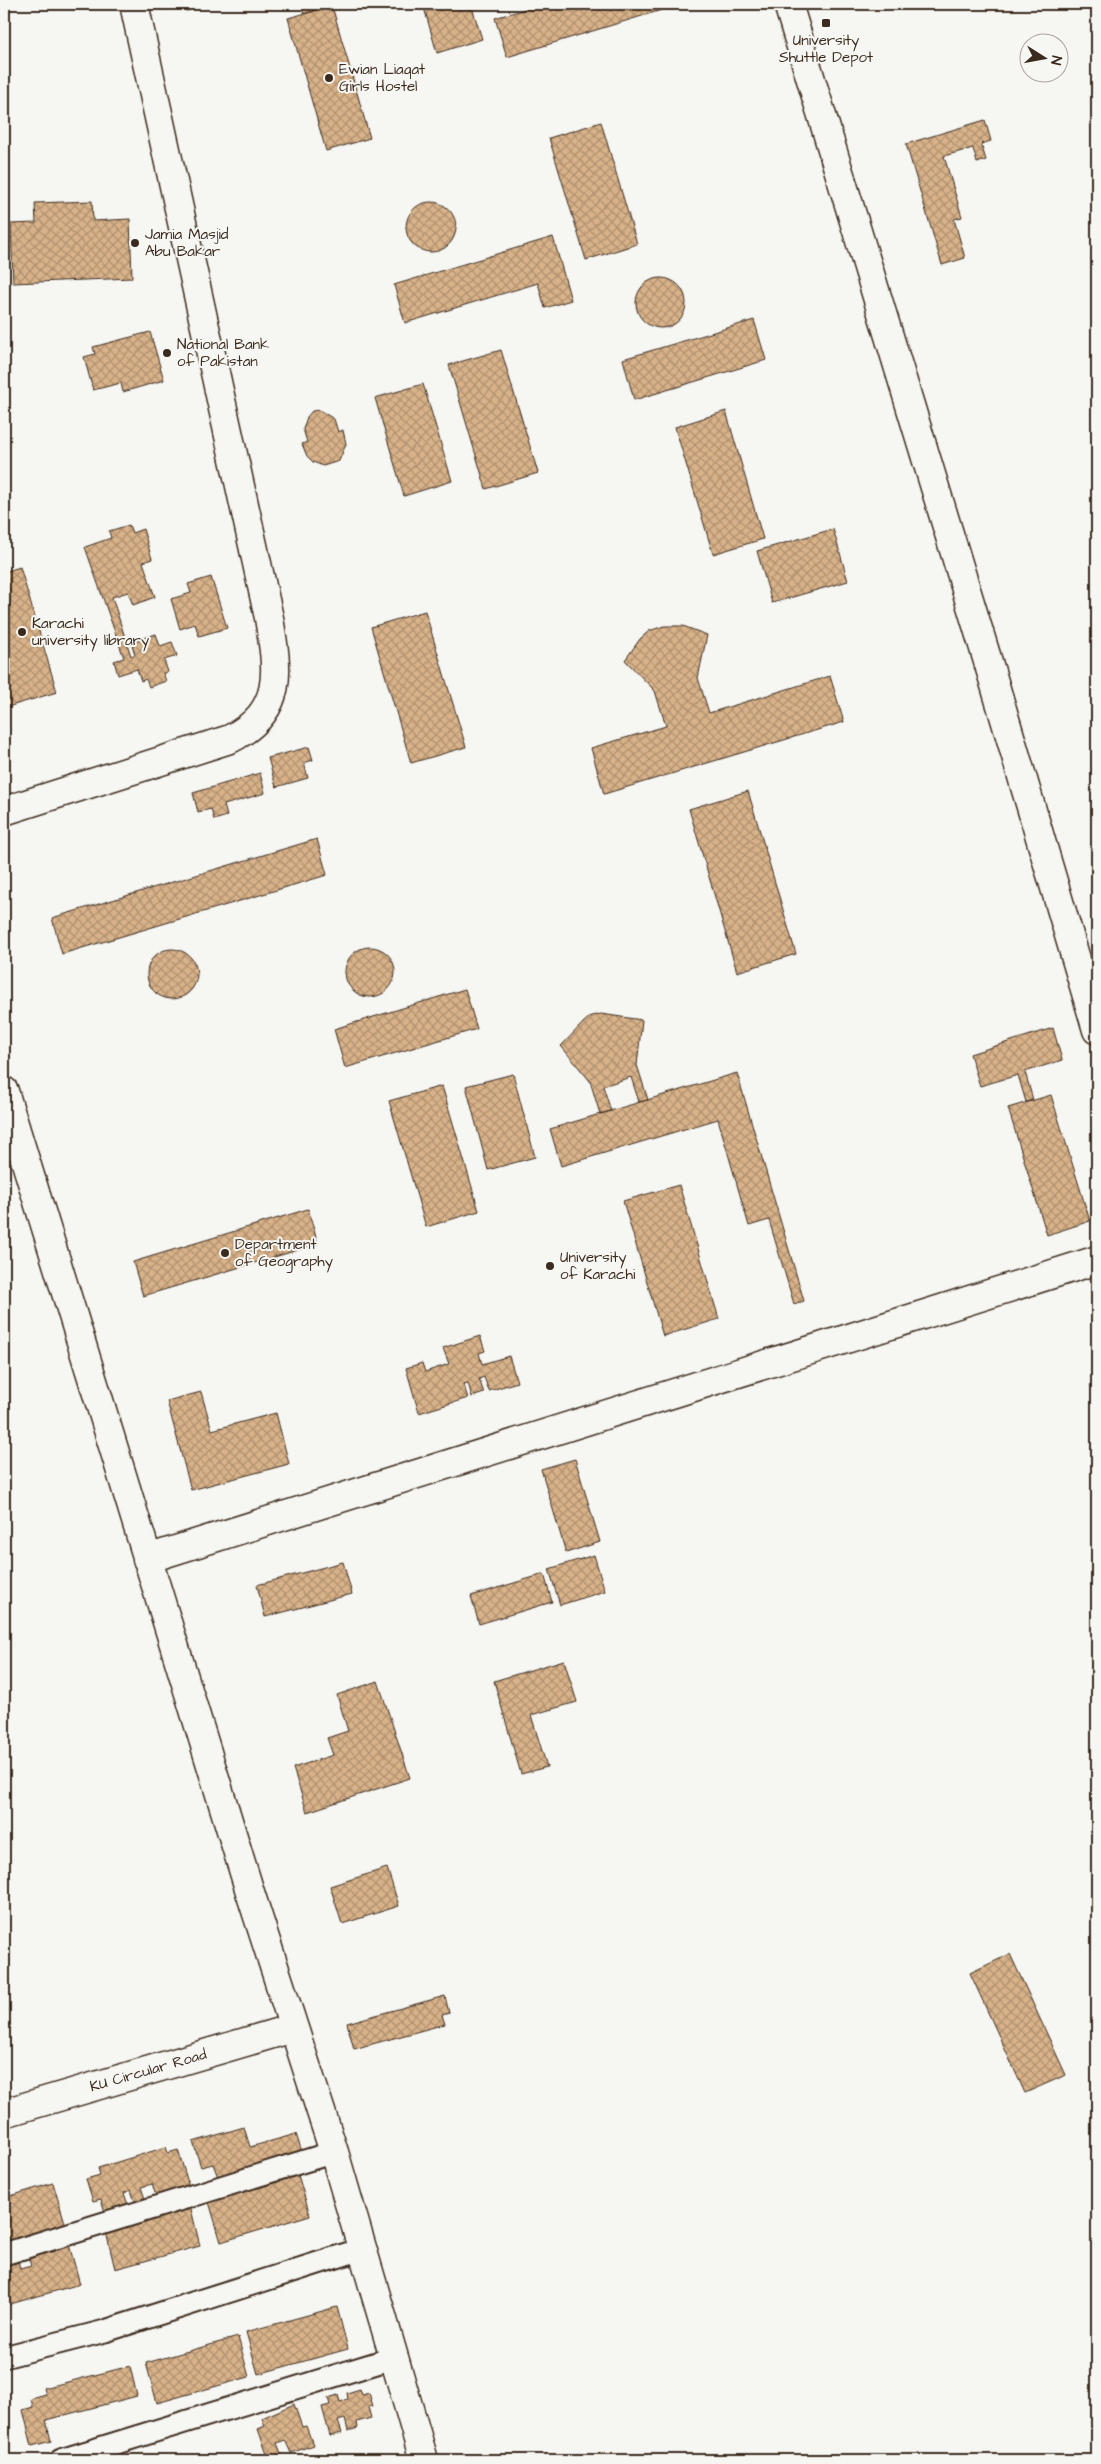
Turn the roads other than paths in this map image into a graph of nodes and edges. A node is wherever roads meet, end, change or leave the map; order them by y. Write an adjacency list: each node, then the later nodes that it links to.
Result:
1 (134, 4): 3 (street)
2 (788, 4): 4 (street)
3 (4, 811)
4 (1097, 1030)
5 (4, 1091): 7 (street)
6 (1097, 1260): 7 (street)
7 (147, 1560): 8 (street)
8 (293, 2028): 9 (street, KU Circular Road); 10 (street)
9 (4, 2113)
10 (334, 2152): 11 (street); 12 (street)
11 (362, 2249): 13 (street); 14 (street)
12 (4, 2254)
13 (4, 2357)
14 (393, 2358): 15 (street); 16 (street)
15 (61, 2460)
16 (424, 2460)

